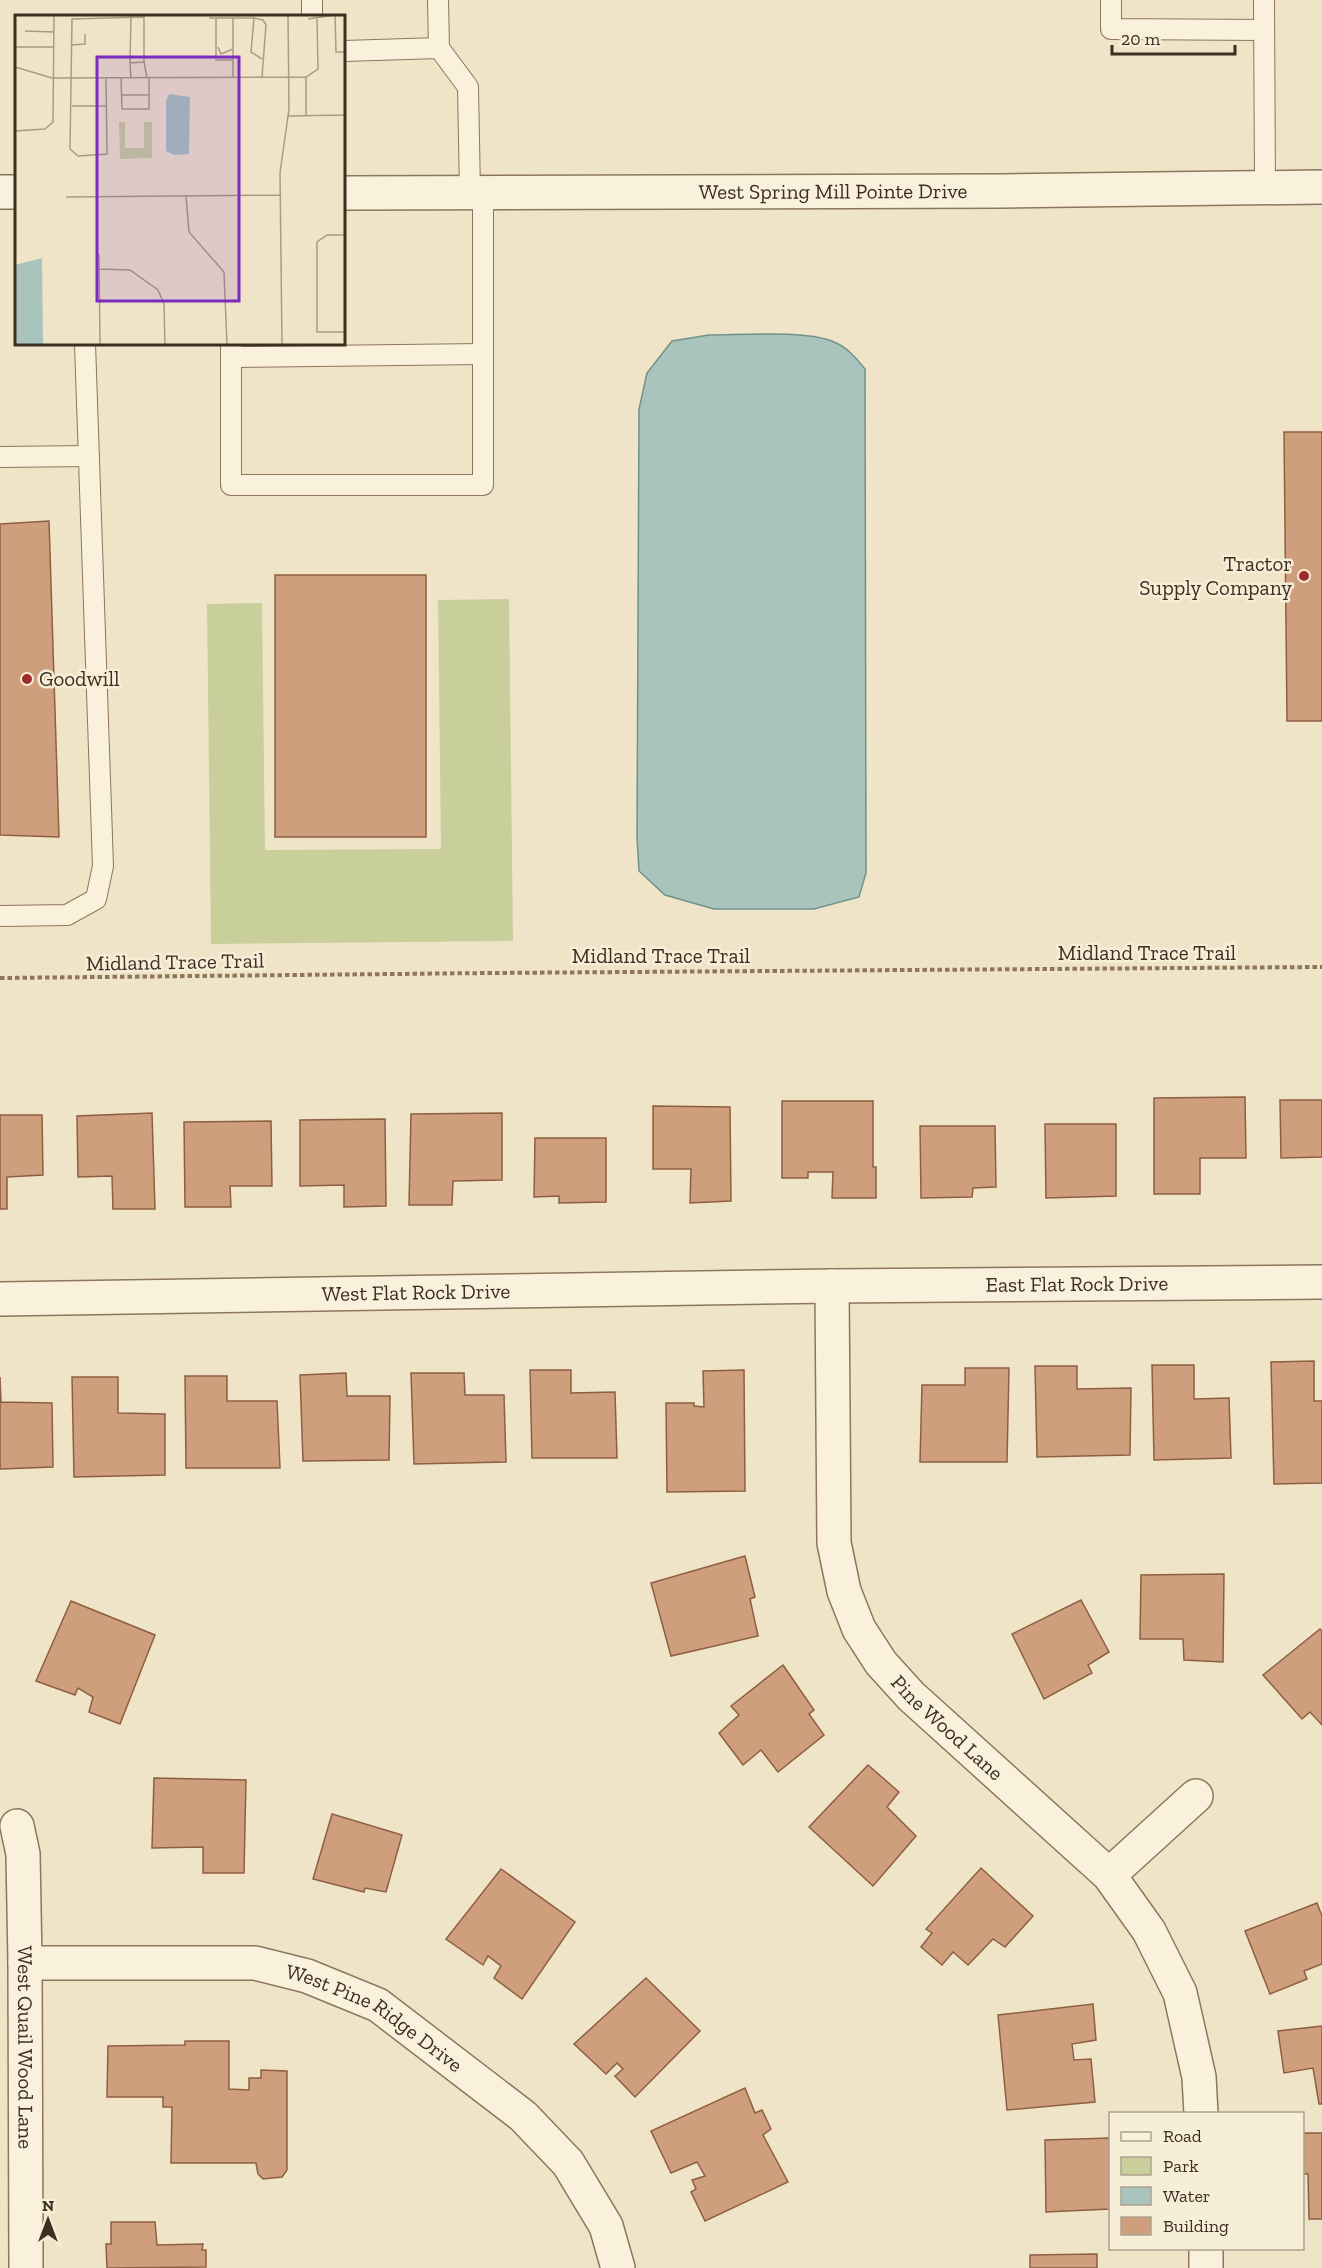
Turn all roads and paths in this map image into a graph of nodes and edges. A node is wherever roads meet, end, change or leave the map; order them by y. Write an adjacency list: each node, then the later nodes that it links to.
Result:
1 (438, 0): 5 (lane)
2 (1111, 0): 4 (lane)
3 (1264, 0): 4 (lane)
4 (1264, 30): 8 (lane)
5 (439, 48): 6 (lane); 9 (lane)
6 (345, 51)
7 (1322, 187): 8 (street, West Spring Mill Pointe Drive)
8 (1265, 188): 9 (street, West Spring Mill Pointe Drive)
9 (477, 192): 10 (street, West Spring Mill Pointe Drive); 13 (lane)
10 (345, 193)
11 (85, 345): 14 (lane)
12 (231, 350): 13 (lane); 13 (lane)
13 (483, 354)
14 (89, 456): 15 (lane); 16 (lane)
15 (0, 457)
16 (0, 916)
17 (1322, 967): 18 (path, Midland Trace Trail)
18 (0, 978)
19 (1322, 1282): 20 (street, East Flat Rock Drive)
20 (832, 1286): 21 (street, West Flat Rock Drive); 24 (street, Pine Wood Lane)
21 (0, 1299)
22 (1196, 1796): 24 (street)
23 (18, 1827): 25 (street, West Quail Wood Lane)
24 (1109, 1875): 26 (street, Pine Wood Lane)
25 (25, 1963): 28 (street, West Quail Wood Lane); 29 (street, West Pine Ridge Drive)
26 (1201, 2112)
27 (1206, 2250): 30 (street)
28 (26, 2268)
29 (618, 2268)
30 (1206, 2268)

